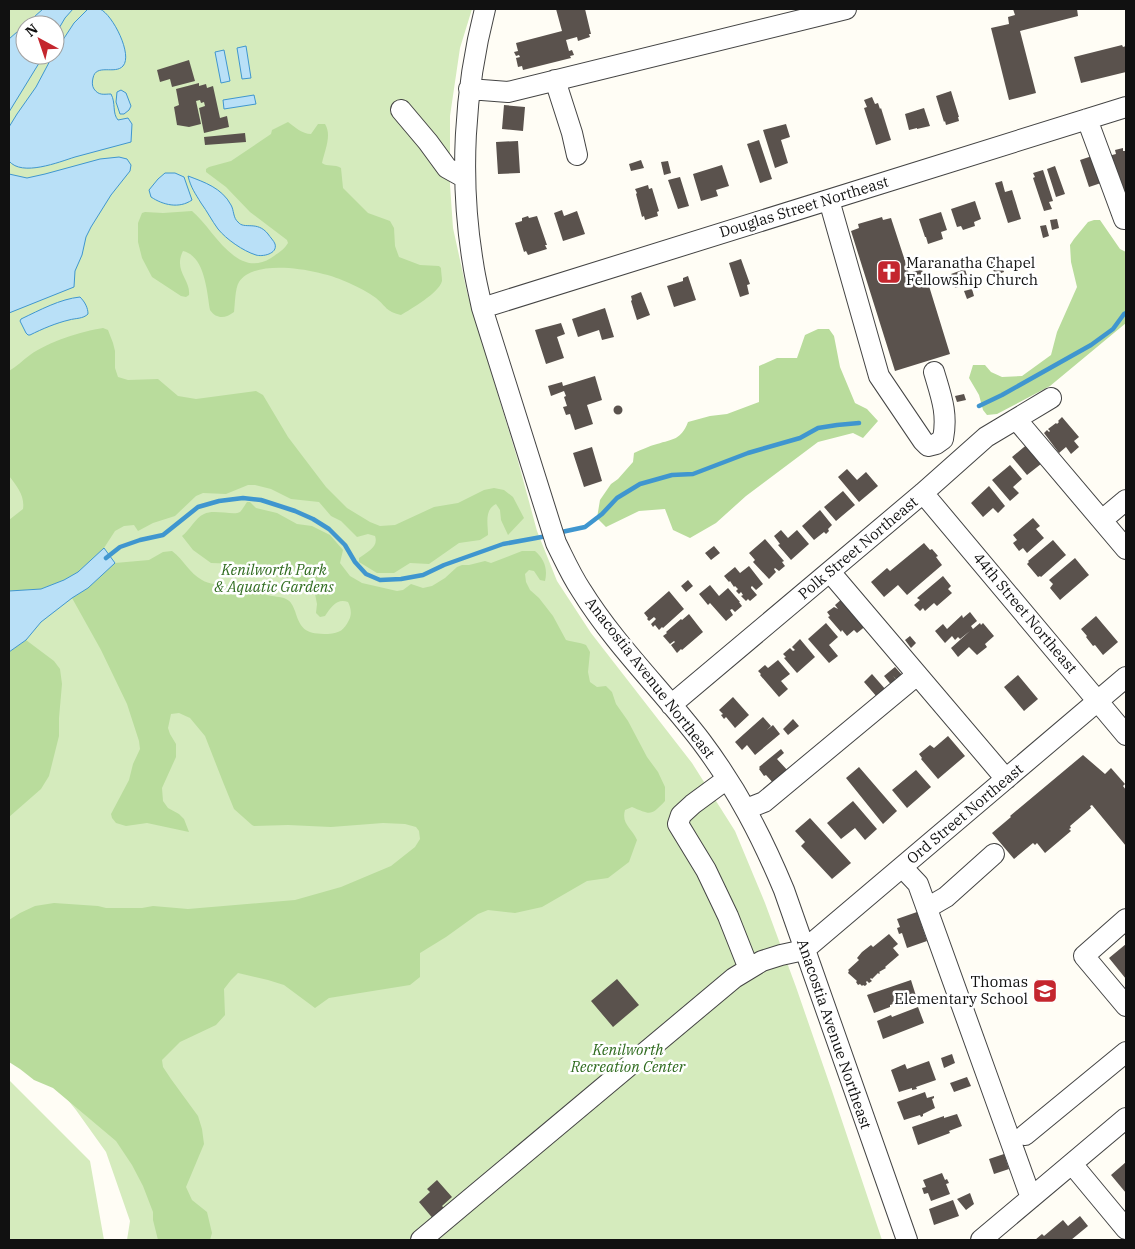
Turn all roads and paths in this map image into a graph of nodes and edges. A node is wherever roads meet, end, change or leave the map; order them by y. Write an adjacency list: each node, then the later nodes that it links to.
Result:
1 (485, 9): 4 (street, Anacostia Avenue Northeast)
2 (846, 9): 3 (street)
3 (555, 80): 4 (street); 8 (street)
4 (469, 89): 9 (street, Anacostia Avenue Northeast)
5 (1126, 107): 7 (street, Douglas Street Northeast)
6 (401, 110): 9 (street)
7 (1087, 119): 10 (street, Douglas Street Northeast); 11 (street)
8 (578, 155)
9 (465, 178): 12 (street, Anacostia Avenue Northeast)
10 (829, 200): 12 (street, Douglas Street Northeast); 13 (street)
11 (1126, 219)
12 (482, 308): 24 (street, Anacostia Avenue Northeast)
13 (934, 372)
14 (1051, 398): 15 (street, Polk Street Northeast)
15 (1016, 418): 16 (street, Polk Street Northeast); 18 (street)
16 (923, 493): 20 (street, Polk Street Northeast); 23 (street, 44th Street Northeast)
17 (1126, 500): 18 (street)
18 (1102, 520): 19 (street)
19 (1126, 549)
20 (830, 572): 21 (street); 24 (street, Polk Street Northeast)
21 (917, 675): 27 (street); 28 (street)
22 (1126, 678): 23 (street, Ord Street Northeast)
23 (1098, 701): 25 (street, 44th Street Northeast); 27 (street, Ord Street Northeast)
24 (671, 705): 26 (street, Anacostia Avenue Northeast)
25 (1126, 735)
26 (727, 779): 28 (street, Anacostia Avenue Northeast); 34 (street)
27 (1006, 780): 30 (street, Ord Street Northeast)
28 (746, 810): 33 (street, Anacostia Avenue Northeast)
29 (994, 854): 31 (street)
30 (902, 867): 31 (street); 33 (street, Ord Street Northeast)
31 (927, 908): 40 (street)
32 (1126, 919): 35 (street)
33 (804, 950): 34 (street); 43 (street, Anacostia Avenue Northeast)
34 (749, 969): 42 (street)
35 (1126, 1006)
36 (1126, 1052): 38 (street)
37 (1126, 1118): 39 (street)
38 (1025, 1135)
39 (1072, 1164): 40 (street); 41 (street)
40 (1031, 1198): 44 (street)
41 (1126, 1229)
42 (421, 1240)
43 (907, 1240)
44 (981, 1240)

